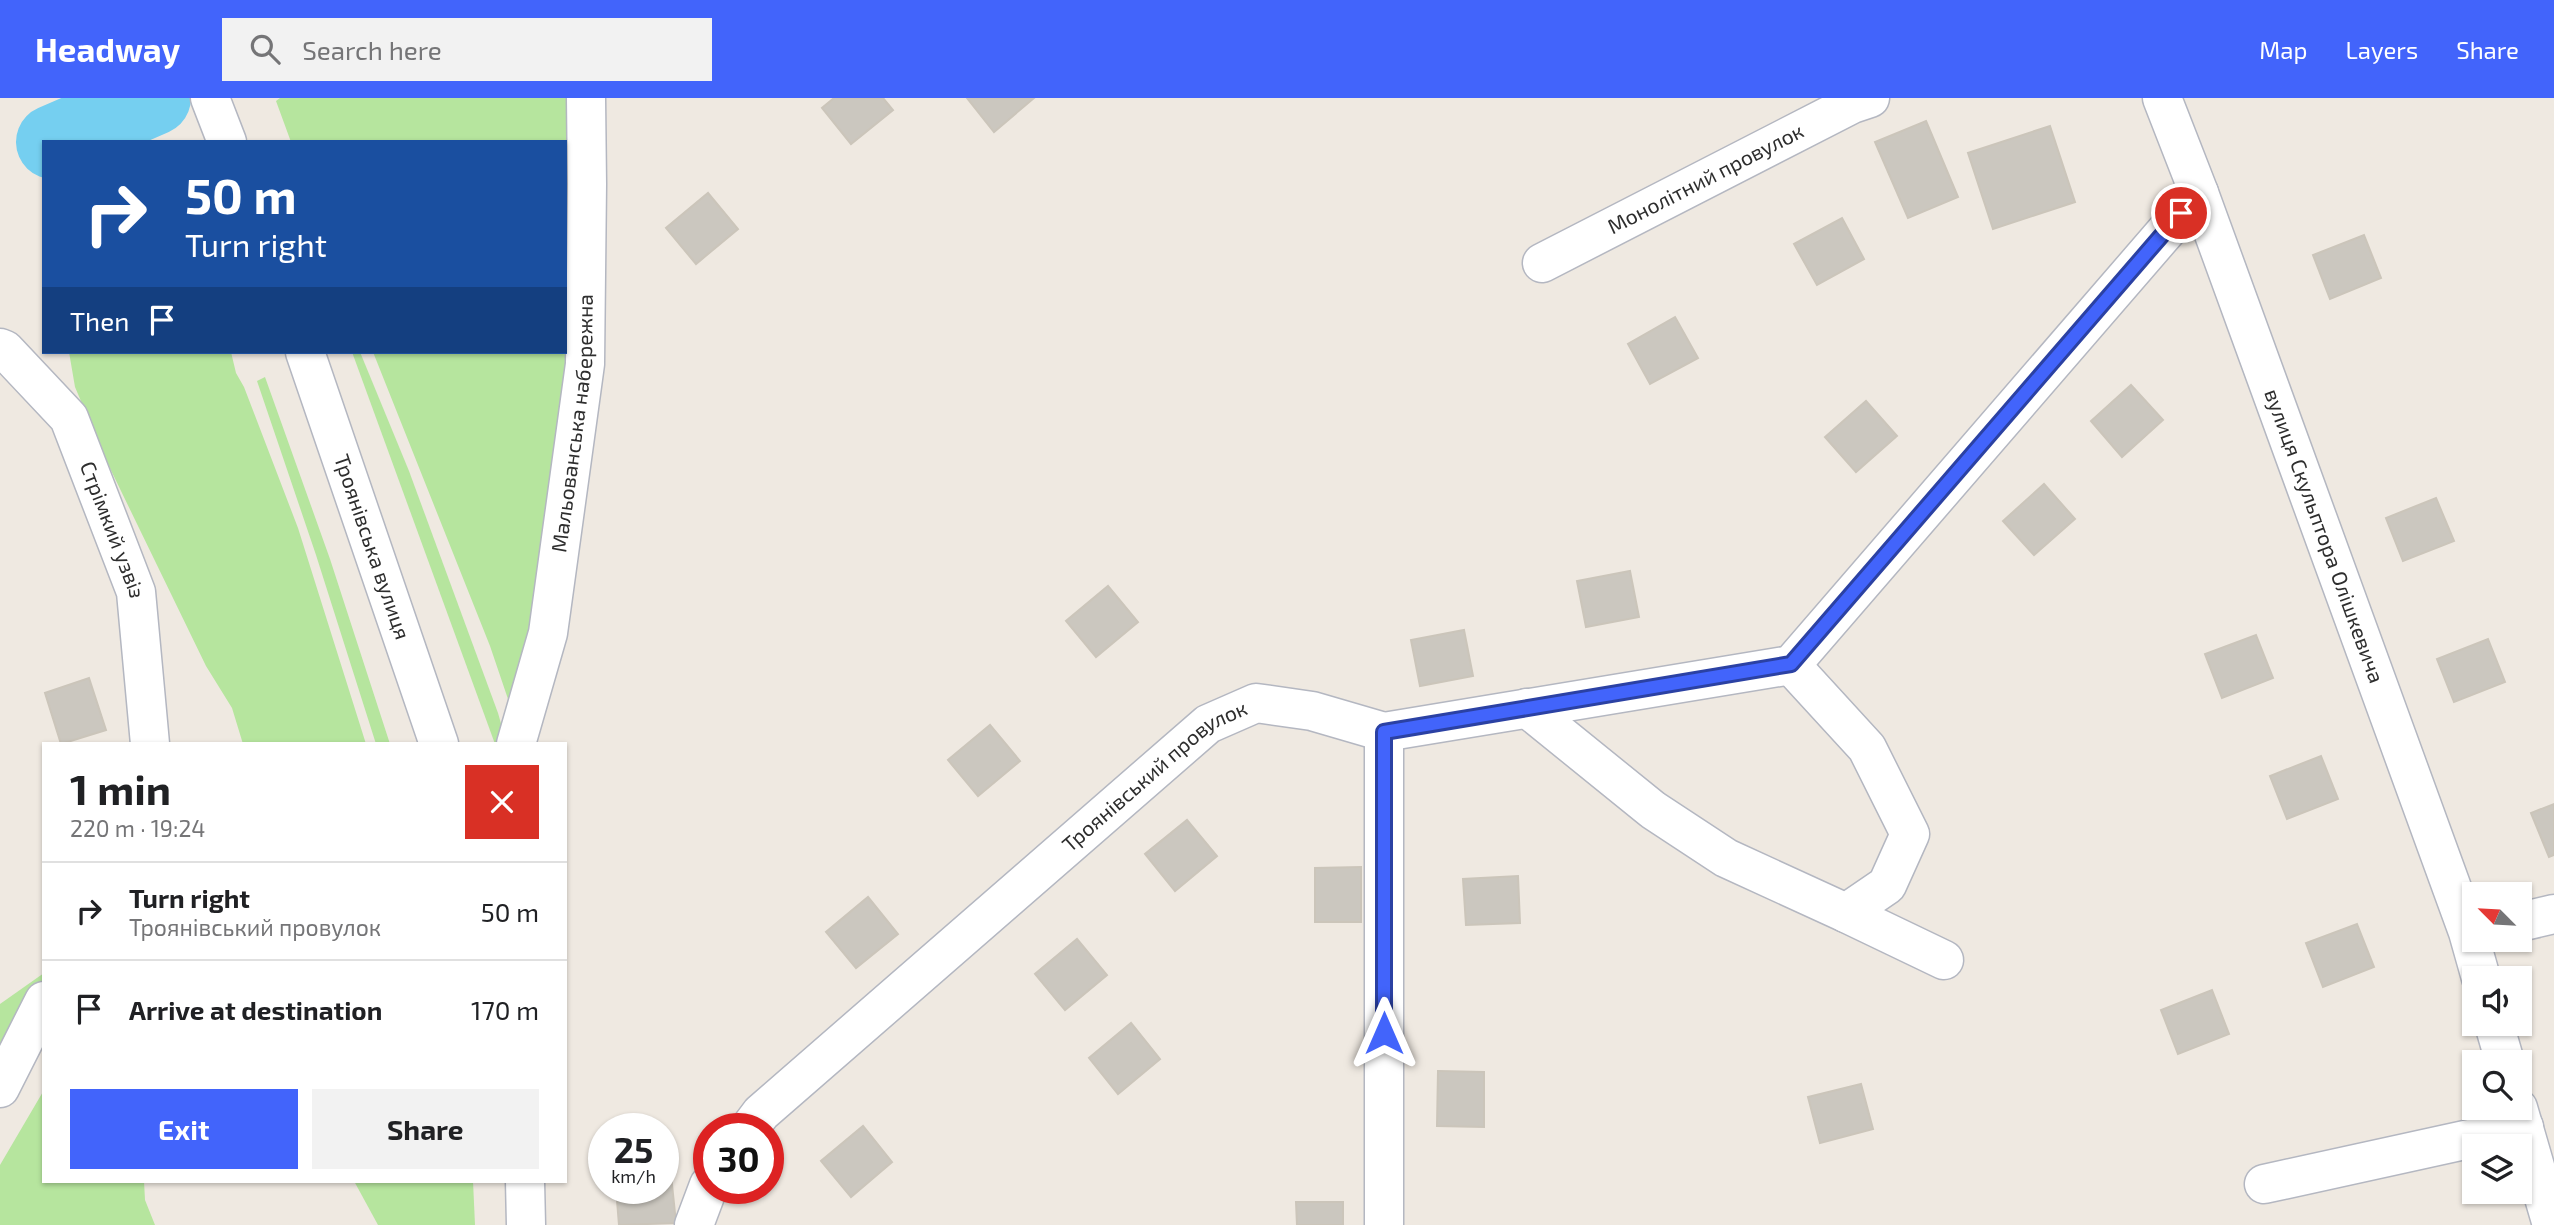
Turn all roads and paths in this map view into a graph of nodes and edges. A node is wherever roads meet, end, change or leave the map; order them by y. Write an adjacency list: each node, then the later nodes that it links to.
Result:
1 (210, 98): 5 (street)
2 (586, 98): 15 (street, Мальованська набережна)
3 (1870, 98): 7 (street, Монолітний провулок)
4 (2162, 98): 6 (street, вулиця Скульптора Олішкевича)
5 (226, 140)
6 (2199, 192): 10 (street); 16 (street, вулиця Скульптора Олішкевича)
7 (1542, 263)
8 (0, 348): 13 (street, Стрімкий узвіз)
9 (306, 354): 14 (street, Троянівська вулиця)
10 (1791, 664): 11 (street, Троянівський провулок); 17 (street)
11 (1527, 708): 12 (street, Троянівський провулок); 17 (street)
12 (1384, 732): 23 (street, Троянівський провулок); 31 (street)
13 (150, 742)
14 (438, 742)
15 (517, 742)
16 (2462, 908)
17 (1846, 913): 20 (street)
18 (2554, 914): 19 (street)
19 (2532, 919)
20 (1944, 960)
21 (42, 1005): 22 (street)
22 (0, 1088)
23 (764, 1113)
24 (2509, 1120): 27 (street)
25 (2522, 1120): 32 (street)
26 (525, 1183): 29 (street)
27 (2264, 1184)
28 (702, 1204): 30 (street)
29 (526, 1225)
30 (694, 1225)
31 (1384, 1225)
32 (2552, 1225)

